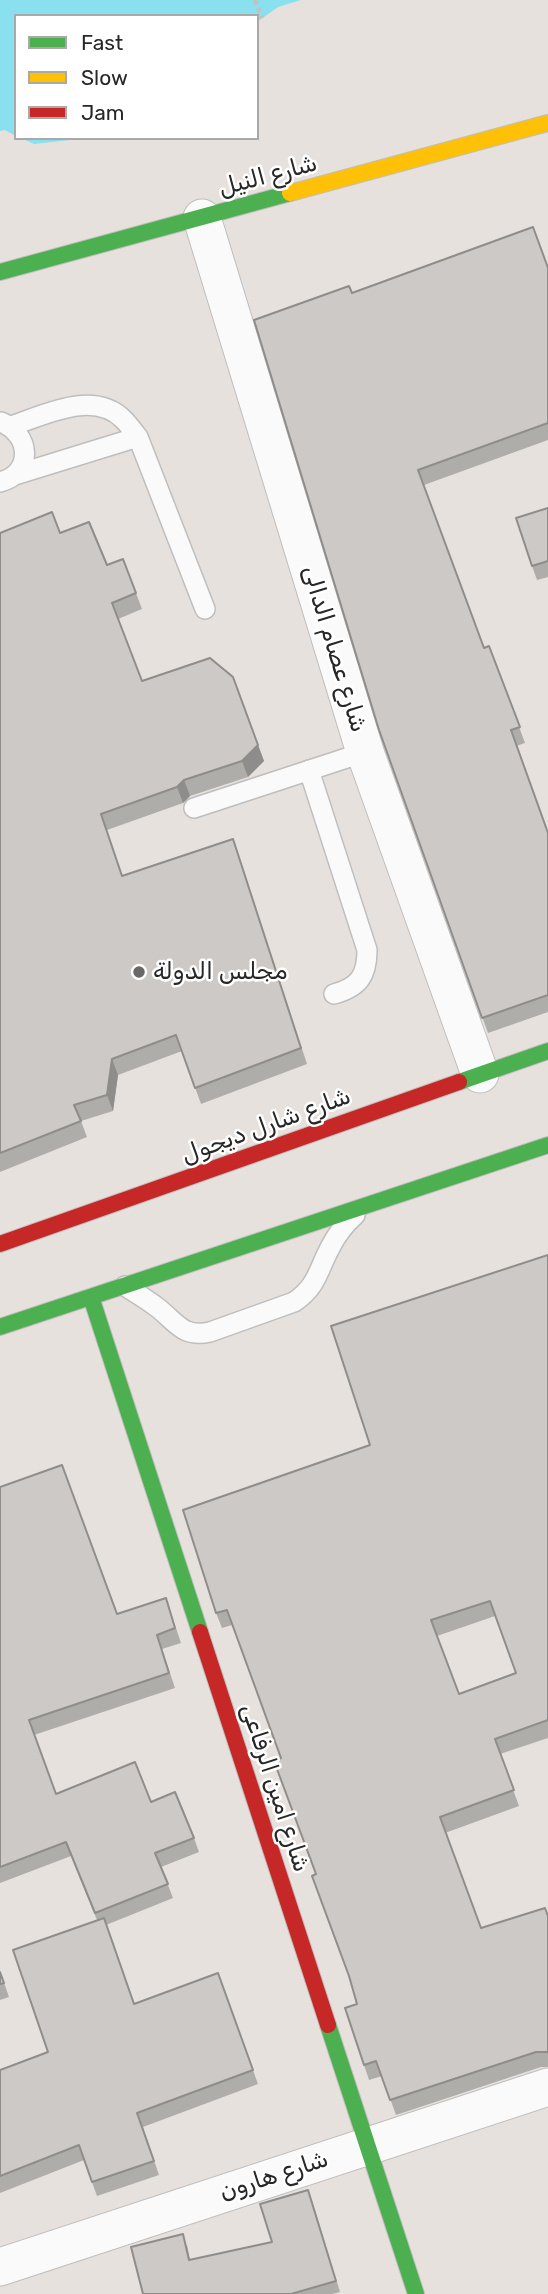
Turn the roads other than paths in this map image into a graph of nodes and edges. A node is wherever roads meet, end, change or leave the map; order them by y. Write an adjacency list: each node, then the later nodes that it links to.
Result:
1 (548, 123): 2 (main road, شارع النيل)
2 (202, 218): 3 (main road, شارع النيل); 8 (street, شارع عصام الدالى)
3 (0, 272)
4 (6, 424): 5 (lane); 6 (lane)
5 (138, 437): 6 (lane); 7 (lane)
6 (7, 479)
7 (205, 609)
8 (365, 752): 9 (lane); 13 (street, شارع عصام الدالى)
9 (309, 770): 10 (lane); 11 (lane)
10 (194, 808)
11 (334, 994)
12 (548, 1051): 13 (main road, شارع شارل ديجول)
13 (480, 1074): 16 (main road, شارع شارل ديجول)
14 (548, 1145): 15 (main road)
15 (363, 1207): 17 (main road); 17 (lane)
16 (0, 1244)
17 (124, 1286): 18 (main road)
18 (91, 1297): 19 (main road); 21 (main road, شارع امين الرفاعى)
19 (0, 1327)
20 (548, 2087): 21 (street, شارع هارون)
21 (367, 2145): 22 (street, شارع هارون); 23 (main road, شارع امين الرفاعى)
22 (0, 2267)
23 (416, 2294)

